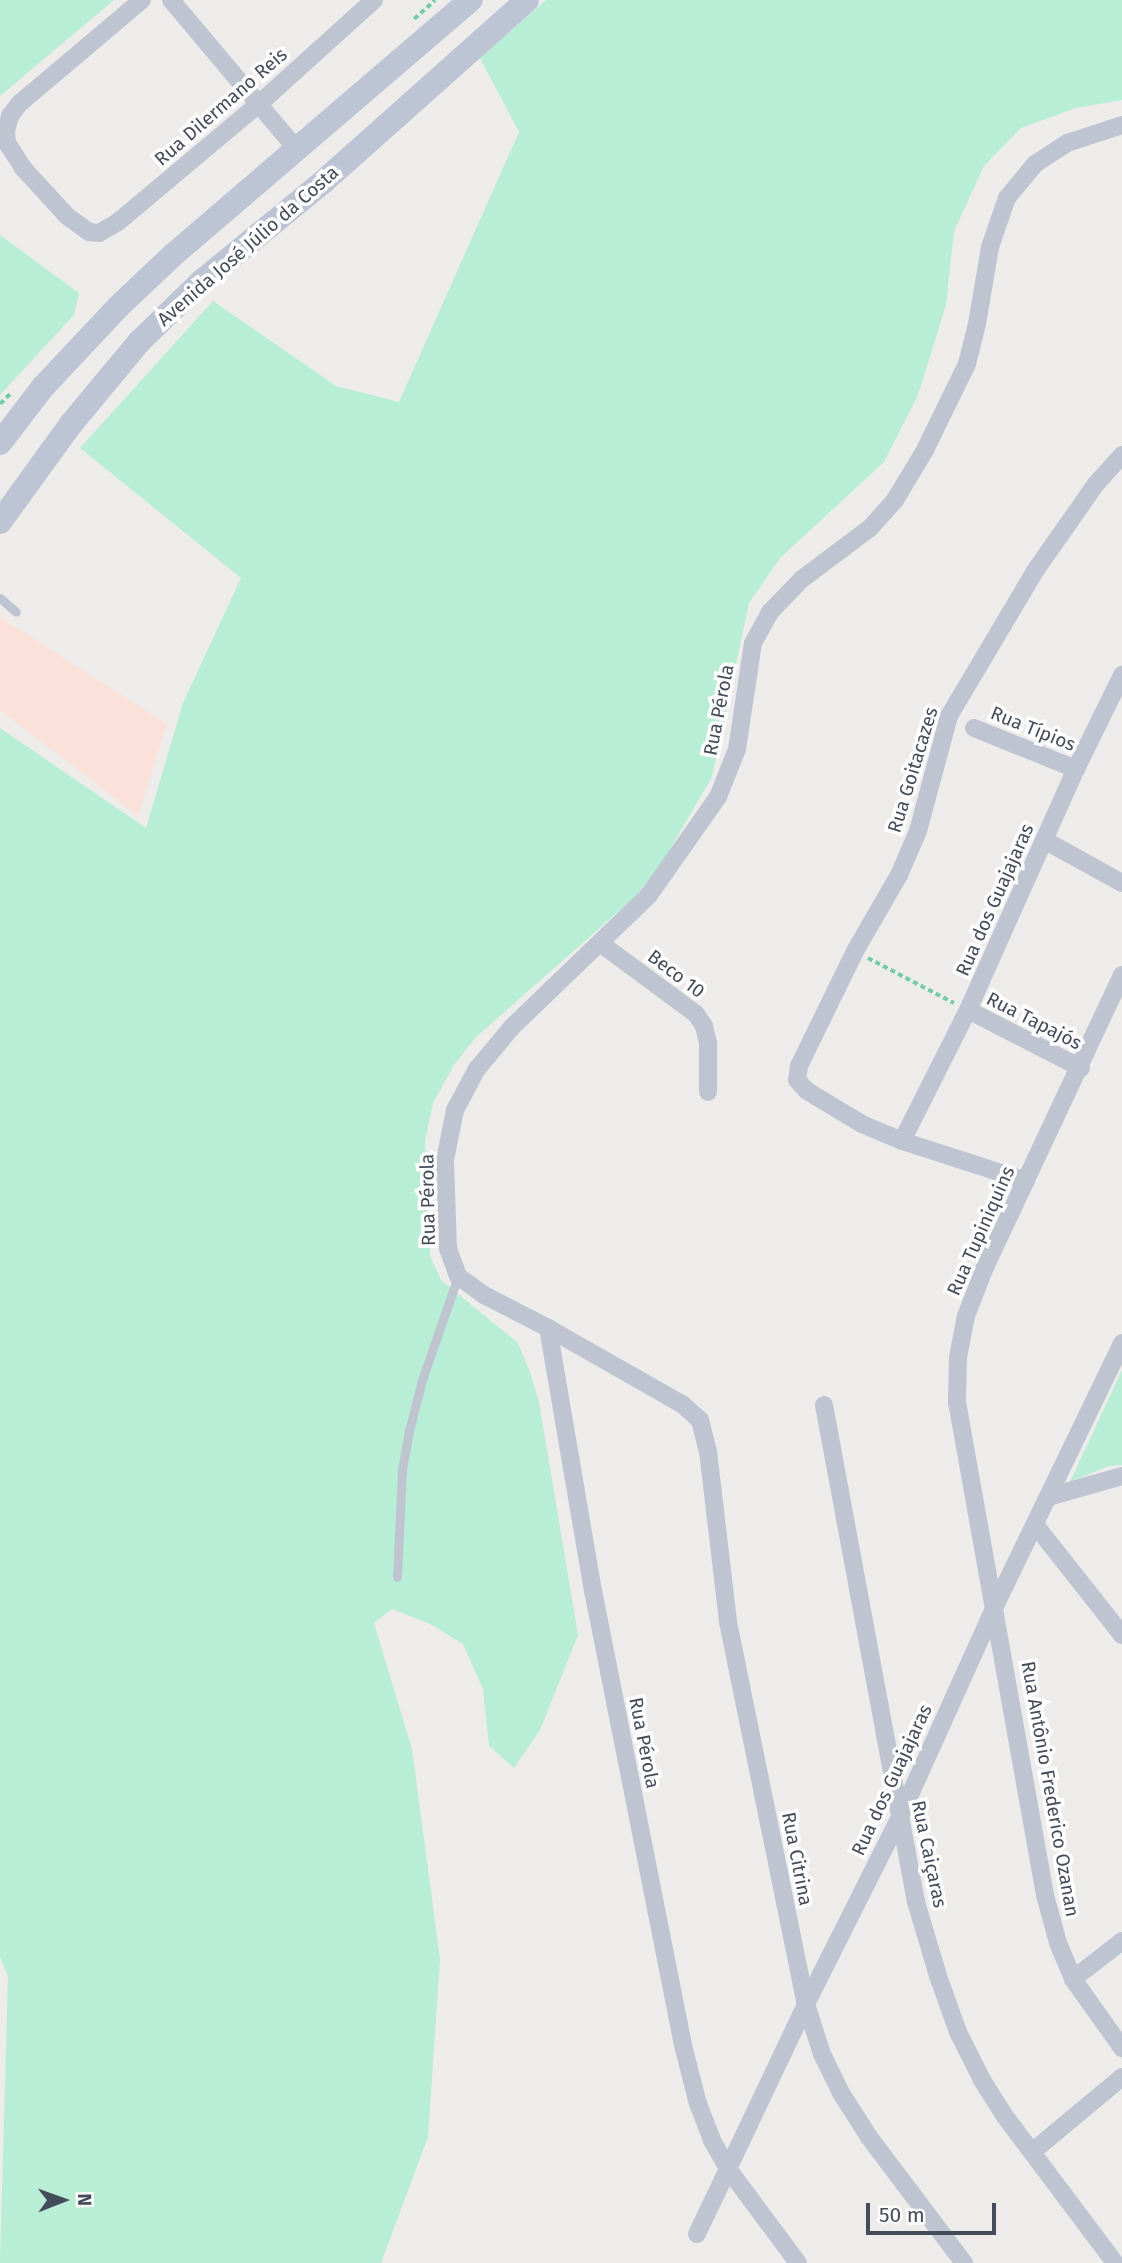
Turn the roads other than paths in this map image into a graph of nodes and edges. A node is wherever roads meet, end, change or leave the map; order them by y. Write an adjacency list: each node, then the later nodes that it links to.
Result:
1 (142, 0): 6 (street, Rua Dilermano Reis)
2 (171, 0): 6 (street)
3 (374, 0): 6 (street, Rua Dilermano Reis)
4 (471, 0): 8 (main road, Avenida José Júlio da Costa)
5 (527, 0): 9 (main road, Avenida José Júlio da Costa)
6 (260, 103): 8 (street)
7 (1122, 125): 20 (street, Rua Pérola)
8 (298, 151): 9 (main road); 10 (main road, Avenida José Júlio da Costa)
9 (323, 182): 12 (main road, Avenida José Júlio da Costa)
10 (0, 443)
11 (1122, 455): 25 (street, Rua Goitacazes)
12 (0, 522)
13 (0, 598): 14 (lane)
14 (16, 612)
15 (1122, 675): 17 (street, Rua dos Guajajaras)
16 (974, 728): 17 (street, Rua Típios)
17 (1076, 769): 18 (street, Rua dos Guajajaras)
18 (1046, 841): 19 (street); 22 (street, Rua dos Guajajaras)
19 (1122, 883)
20 (600, 943): 24 (street, Beco 10); 27 (street, Rua Pérola)
21 (1122, 975): 23 (street, Rua Tupiniquins)
22 (968, 1010): 23 (street, Rua Tapajós); 25 (street, Rua dos Guajajaras)
23 (1081, 1068): 26 (street, Rua Tupiniquins)
24 (708, 1092)
25 (902, 1141): 26 (street)
26 (1026, 1181): 35 (street, Rua Tupiniquins)
27 (458, 1276): 28 (street); 34 (lane)
28 (548, 1328): 40 (street, Rua Citrina); 44 (street, Rua Pérola)
29 (1122, 1343): 32 (street, Rua dos Guajajaras)
30 (824, 1405): 37 (street, Rua Caiçaras)
31 (1122, 1476): 32 (street)
32 (1048, 1497): 33 (street, Rua dos Guajajaras)
33 (1035, 1525): 35 (street, Rua dos Guajajaras); 36 (street)
34 (397, 1577)
35 (996, 1604): 37 (street, Rua dos Guajajaras); 39 (street, Rua Antônio Frederico Ozanan)
36 (1122, 1635)
37 (899, 1819): 40 (street, Rua dos Guajajaras); 43 (street, Rua Caiçaras)
38 (1122, 1941): 39 (street)
39 (1073, 1979): 41 (street, Rua Antônio Frederico Ozanan)
40 (806, 2004): 44 (street, Rua dos Guajajaras); 47 (street, Rua Citrina)
41 (1122, 2048)
42 (1122, 2077): 43 (street)
43 (1032, 2152): 48 (street, Rua Caiçaras)
44 (729, 2170): 45 (street, Rua dos Guajajaras); 46 (street, Rua Pérola)
45 (698, 2234)
46 (798, 2263)
47 (964, 2263)
48 (1115, 2263)

